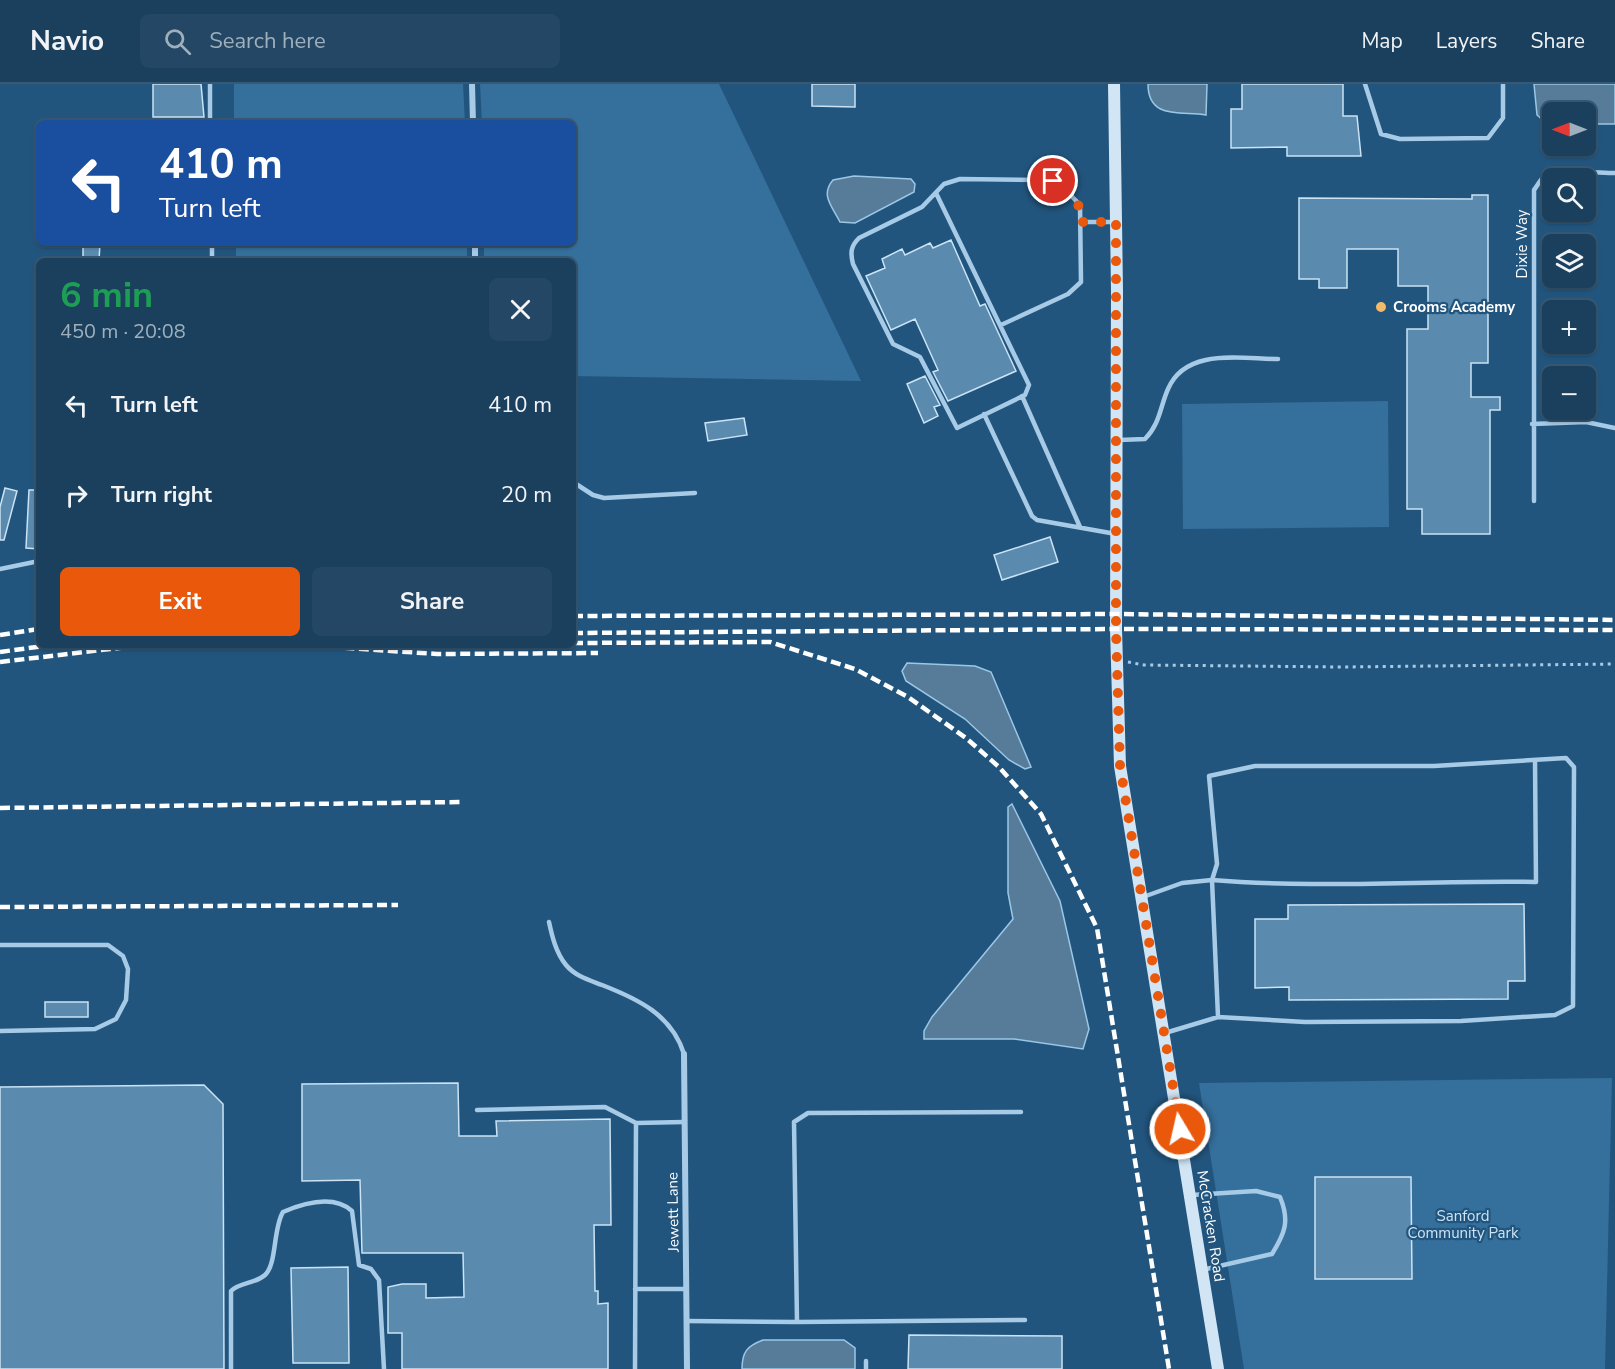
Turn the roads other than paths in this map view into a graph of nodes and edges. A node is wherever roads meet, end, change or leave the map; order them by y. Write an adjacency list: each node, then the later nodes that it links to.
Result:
1 (210, 84): 6 (lane)
2 (472, 84): 7 (street)
3 (1114, 84): 11 (street, McCracken Road)
4 (1365, 84): 5 (lane)
5 (1503, 84)
6 (210, 120)
7 (474, 120)
8 (1615, 173): 16 (lane, Dixie Way)
9 (936, 193): 10 (lane); 12 (lane); 15 (lane)
10 (1082, 222): 11 (lane); 12 (lane)
11 (1116, 222): 18 (street, McCracken Road)
12 (1001, 325): 14 (lane)
13 (1278, 359): 18 (lane)
14 (1022, 396): 15 (lane); 22 (lane)
15 (984, 414): 22 (lane)
16 (1532, 424): 17 (lane); 21 (lane, Dixie Way)
17 (1615, 428)
18 (1116, 441): 23 (street, McCracken Road)
19 (576, 484): 20 (lane)
20 (695, 493)
21 (1534, 501)
22 (1080, 527): 23 (lane)
23 (1116, 534): 28 (street, McCracken Road)
24 (36, 562): 25 (lane)
25 (0, 569)
26 (1535, 760): 27 (lane); 27 (lane); 31 (lane)
27 (1212, 880): 28 (lane); 31 (lane)
28 (1141, 898): 33 (street, McCracken Road)
29 (549, 922): 34 (lane)
30 (0, 945): 32 (lane)
31 (1218, 1017): 33 (lane)
32 (0, 1031)
33 (1165, 1033): 39 (street, McCracken Road)
34 (684, 1054): 37 (street, Jewett Lane)
35 (477, 1110): 38 (lane)
36 (1021, 1112): 45 (lane)
37 (684, 1122): 38 (lane); 42 (street, Jewett Lane)
38 (636, 1123): 41 (lane)
39 (1191, 1195): 40 (street, McCracken Road); 40 (lane)
40 (1202, 1270): 52 (street, McCracken Road)
41 (635, 1289): 42 (lane); 49 (lane)
42 (686, 1289): 44 (street, Jewett Lane)
43 (1025, 1320): 45 (lane)
44 (687, 1321): 45 (lane); 50 (street, Jewett Lane)
45 (797, 1322)
46 (866, 1361): 51 (lane)
47 (231, 1369): 48 (lane)
48 (384, 1369)
49 (635, 1369)
50 (687, 1369)
51 (866, 1369)
52 (1218, 1369)

